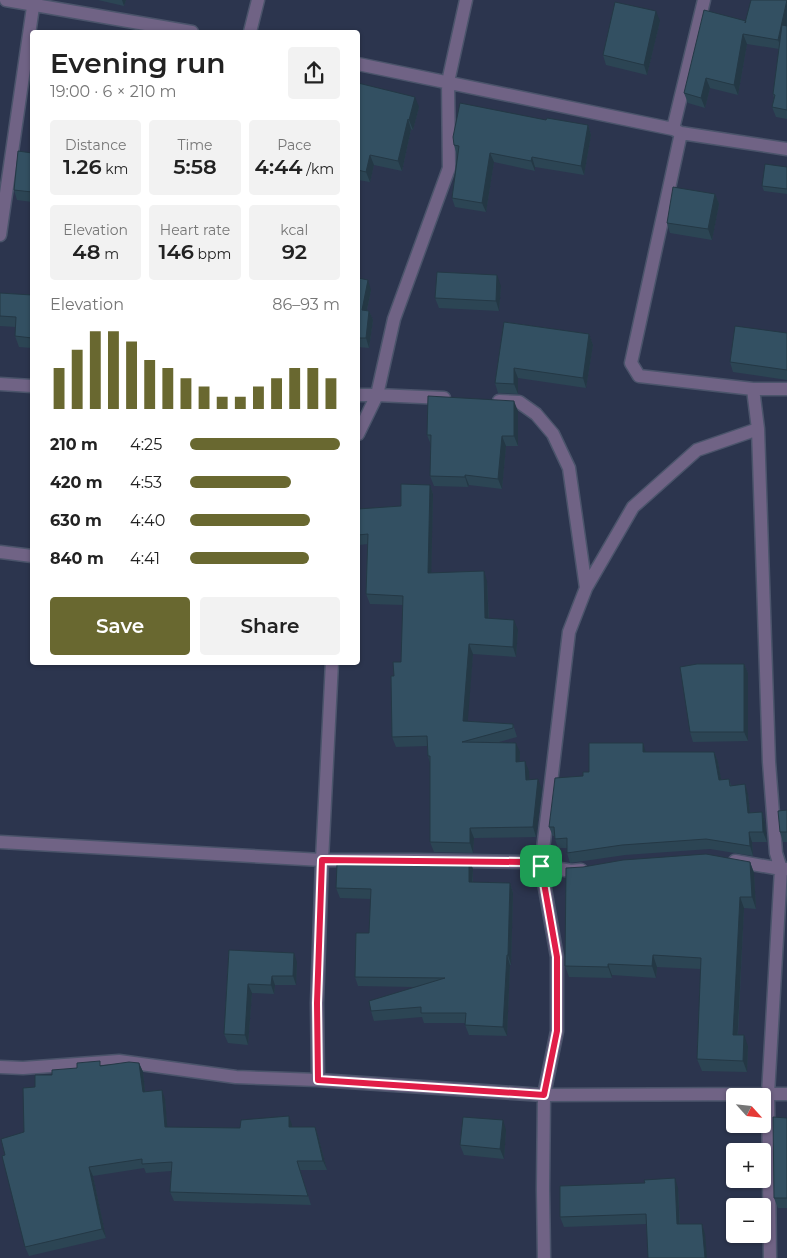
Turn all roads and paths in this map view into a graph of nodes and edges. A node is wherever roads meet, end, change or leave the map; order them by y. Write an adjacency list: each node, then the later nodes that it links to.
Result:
1 (6, 0): 5 (street)
2 (258, 0): 7 (street)
3 (466, 0): 9 (street)
4 (704, 0): 10 (street)
5 (34, 2): 6 (street); 12 (street)
6 (181, 30)
7 (250, 30)
8 (360, 64): 9 (street)
9 (448, 82): 10 (street); 18 (street)
10 (677, 131): 11 (street); 15 (street)
11 (787, 148)
12 (0, 235)
13 (0, 384): 14 (street)
14 (30, 386)
15 (752, 389): 16 (street); 21 (street)
16 (787, 389)
17 (360, 395): 18 (street)
18 (377, 395): 19 (street); 22 (street)
19 (453, 399)
20 (491, 401): 25 (street)
21 (758, 429): 25 (street); 32 (street)
22 (360, 430)
23 (0, 552): 24 (street)
24 (30, 556)
25 (586, 588): 30 (street)
26 (332, 665): 29 (street)
27 (0, 842): 29 (street)
28 (719, 858): 32 (street)
29 (322, 860): 30 (street); 34 (street)
30 (541, 866): 31 (street); 39 (street)
31 (593, 869)
32 (784, 869): 35 (street)
33 (0, 1067): 34 (street)
34 (318, 1080): 39 (street)
35 (768, 1088)
36 (726, 1094): 39 (street)
37 (771, 1094): 38 (street)
38 (787, 1094)
39 (544, 1095): 41 (street)
40 (768, 1133): 42 (street)
41 (544, 1258)
42 (770, 1258)

